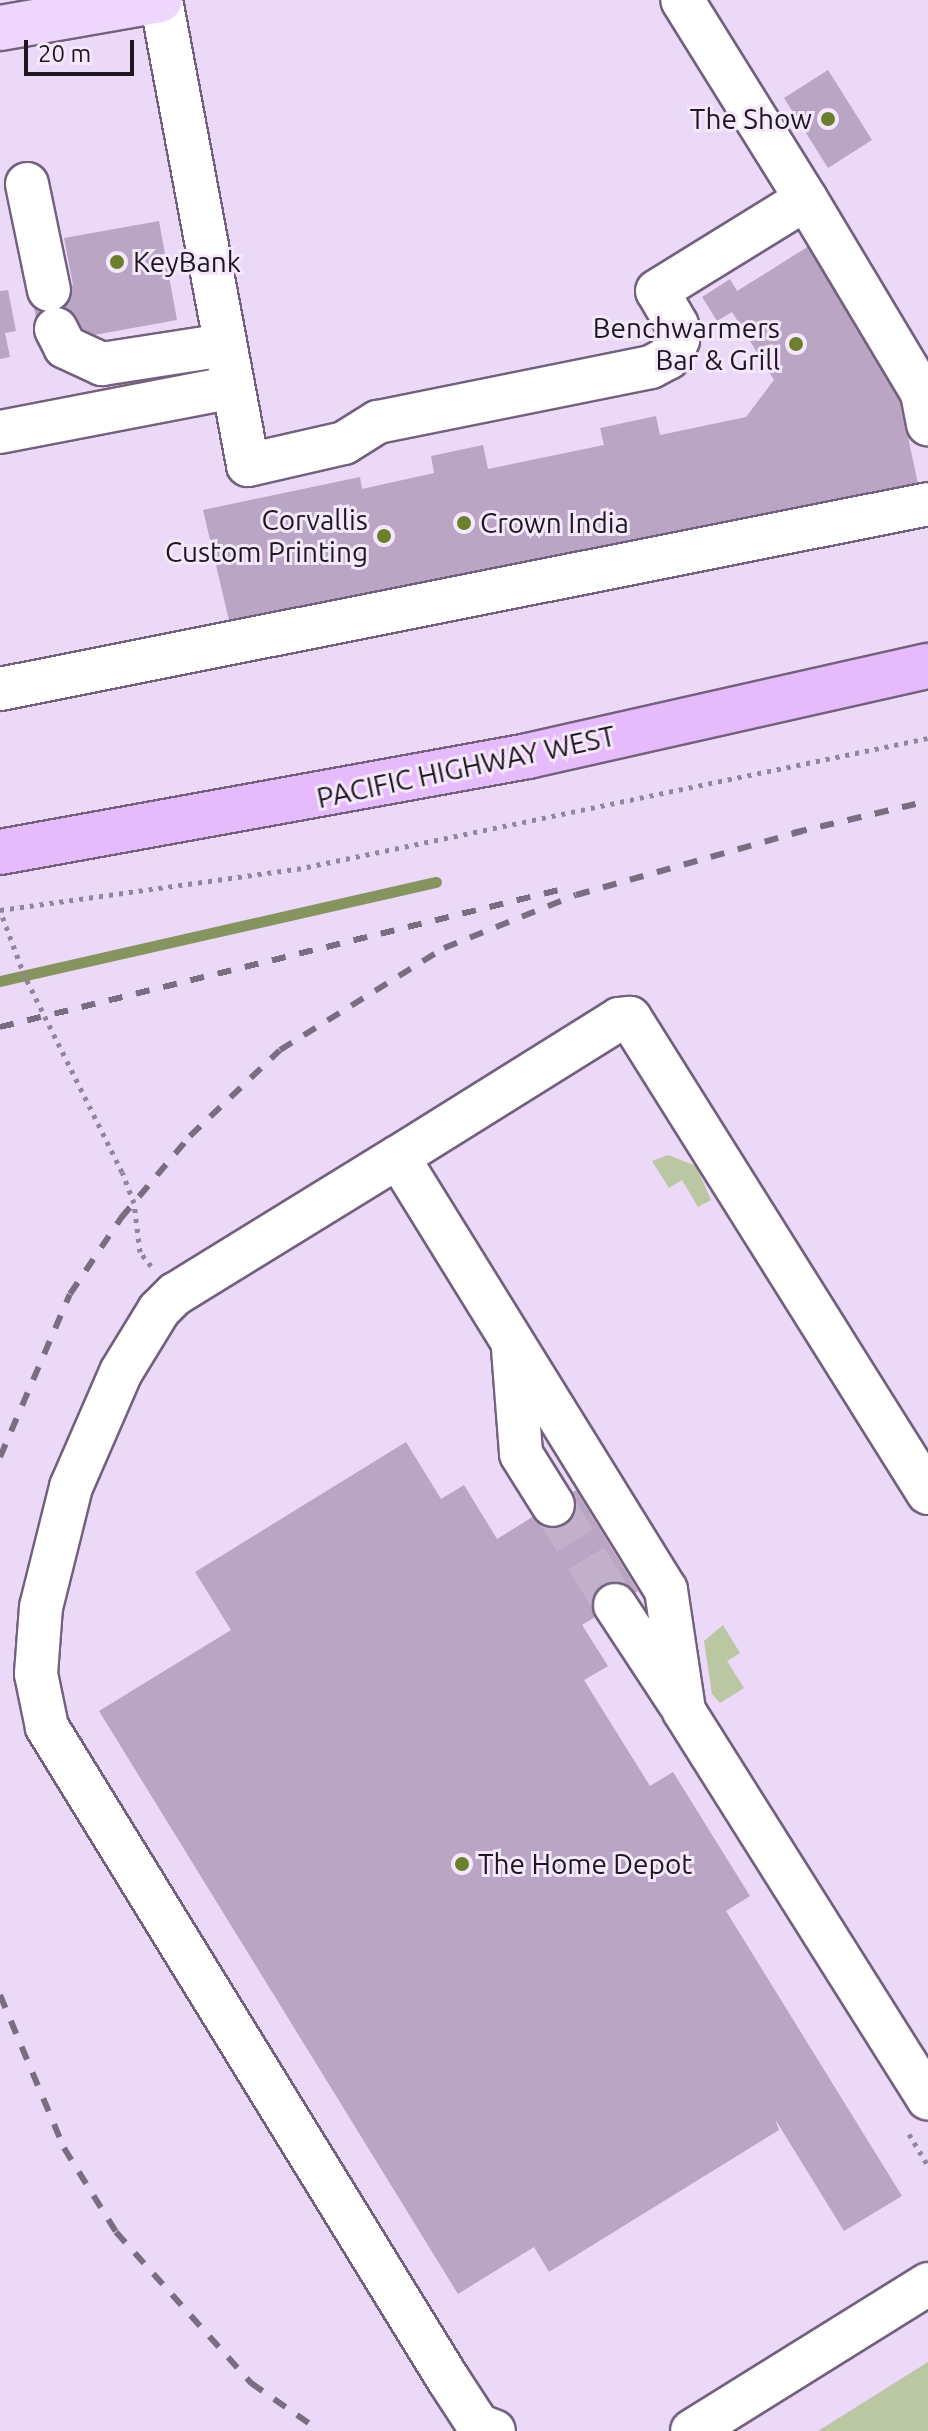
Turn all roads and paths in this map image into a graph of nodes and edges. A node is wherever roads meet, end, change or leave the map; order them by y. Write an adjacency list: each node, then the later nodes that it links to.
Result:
1 (160, 0): 3 (main road); 6 (lane)
2 (682, 0): 5 (lane)
3 (0, 28)
4 (27, 184): 6 (lane)
5 (806, 199): 7 (lane); 9 (lane)
6 (225, 345): 7 (lane)
7 (233, 387): 8 (lane)
8 (3, 419)
9 (928, 424)
10 (928, 504): 12 (lane)
11 (928, 666): 14 (highway, PACIFIC HIGHWAY WEST)
12 (0, 689)
13 (928, 738): 15 (path)
14 (0, 852)
15 (0, 910): 17 (path)
16 (398, 1157): 17 (lane); 18 (lane); 19 (lane)
17 (175, 1294): 25 (lane)
18 (513, 1343): 20 (lane); 22 (lane)
19 (928, 1493)
20 (553, 1505)
21 (615, 1605): 22 (lane)
22 (684, 1711): 23 (lane)
23 (928, 2099)
24 (928, 2284): 26 (lane)
25 (494, 2431)
26 (692, 2431)

